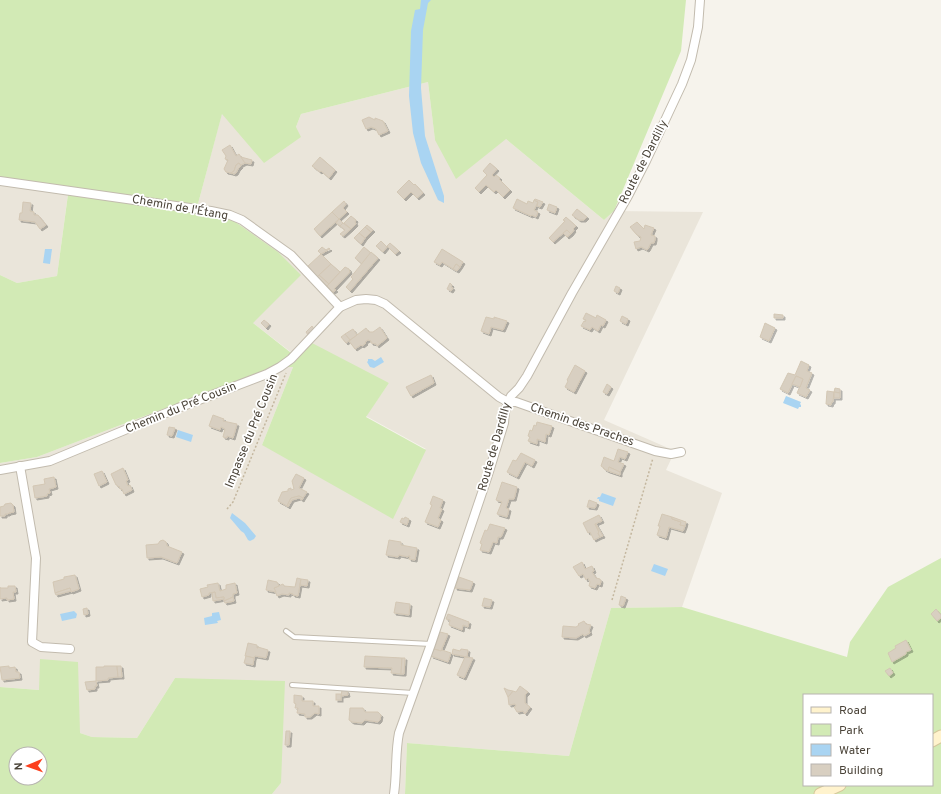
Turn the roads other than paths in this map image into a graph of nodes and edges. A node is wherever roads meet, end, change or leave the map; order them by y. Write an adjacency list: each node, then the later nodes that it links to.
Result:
1 (700, 0): 4 (street, Route de Dardilly)
2 (0, 181): 3 (street, Chemin de l'Étang)
3 (340, 307): 4 (street); 6 (street, Chemin du Pré Cousin)
4 (508, 402): 5 (street, Chemin des Praches); 9 (street, Route de Dardilly)
5 (681, 452)
6 (20, 466): 7 (street, Chemin du Pré Cousin); 10 (street)
7 (0, 470)
8 (286, 631): 9 (lane)
9 (431, 644): 12 (street, Route de Dardilly)
10 (70, 649)
11 (292, 684): 12 (lane)
12 (414, 693): 14 (street, Route de Dardilly)
13 (838, 786): 15 (street)
14 (394, 794)
15 (820, 794)

